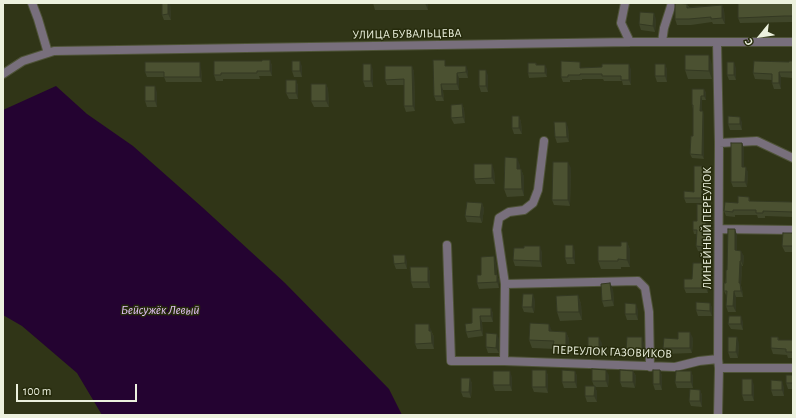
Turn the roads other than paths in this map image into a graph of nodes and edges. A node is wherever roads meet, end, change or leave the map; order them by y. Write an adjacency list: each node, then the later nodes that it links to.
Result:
1 (32, 3): 8 (street)
2 (625, 3): 4 (street)
3 (672, 3): 5 (street)
4 (630, 42): 5 (street, УЛИЦА БУВАЛЬЦЕВА); 8 (street, УЛИЦА БУВАЛЬЦЕВА)
5 (662, 42): 6 (street, УЛИЦА БУВАЛЬЦЕВА)
6 (717, 42): 7 (street, УЛИЦА БУВАЛЬЦЕВА); 11 (street, ЛИНЕЙНЫЙ ПЕРЕУЛОК)
7 (793, 42)
8 (48, 53): 9 (street, УЛИЦА БУВАЛЬЦЕВА)
9 (3, 74)
10 (544, 141): 16 (street)
11 (719, 143): 12 (street); 13 (street, ЛИНЕЙНЫЙ ПЕРЕУЛОК)
12 (793, 158)
13 (719, 228): 14 (street); 17 (street, ЛИНЕЙНЫЙ ПЕРЕУЛОК)
14 (793, 230)
15 (447, 245): 18 (street, ПЕРЕУЛОК ГАЗОВИКОВ)
16 (505, 284): 18 (street); 19 (street)
17 (718, 359): 19 (street, ПЕРЕУЛОК ГАЗОВИКОВ); 20 (street, ЛИНЕЙНЫЙ ПЕРЕУЛОК)
18 (504, 361): 19 (street, ПЕРЕУЛОК ГАЗОВИКОВ)
19 (650, 367)
20 (719, 368): 21 (street); 22 (street, ЛИНЕЙНЫЙ ПЕРЕУЛОК)
21 (793, 368)
22 (718, 415)

